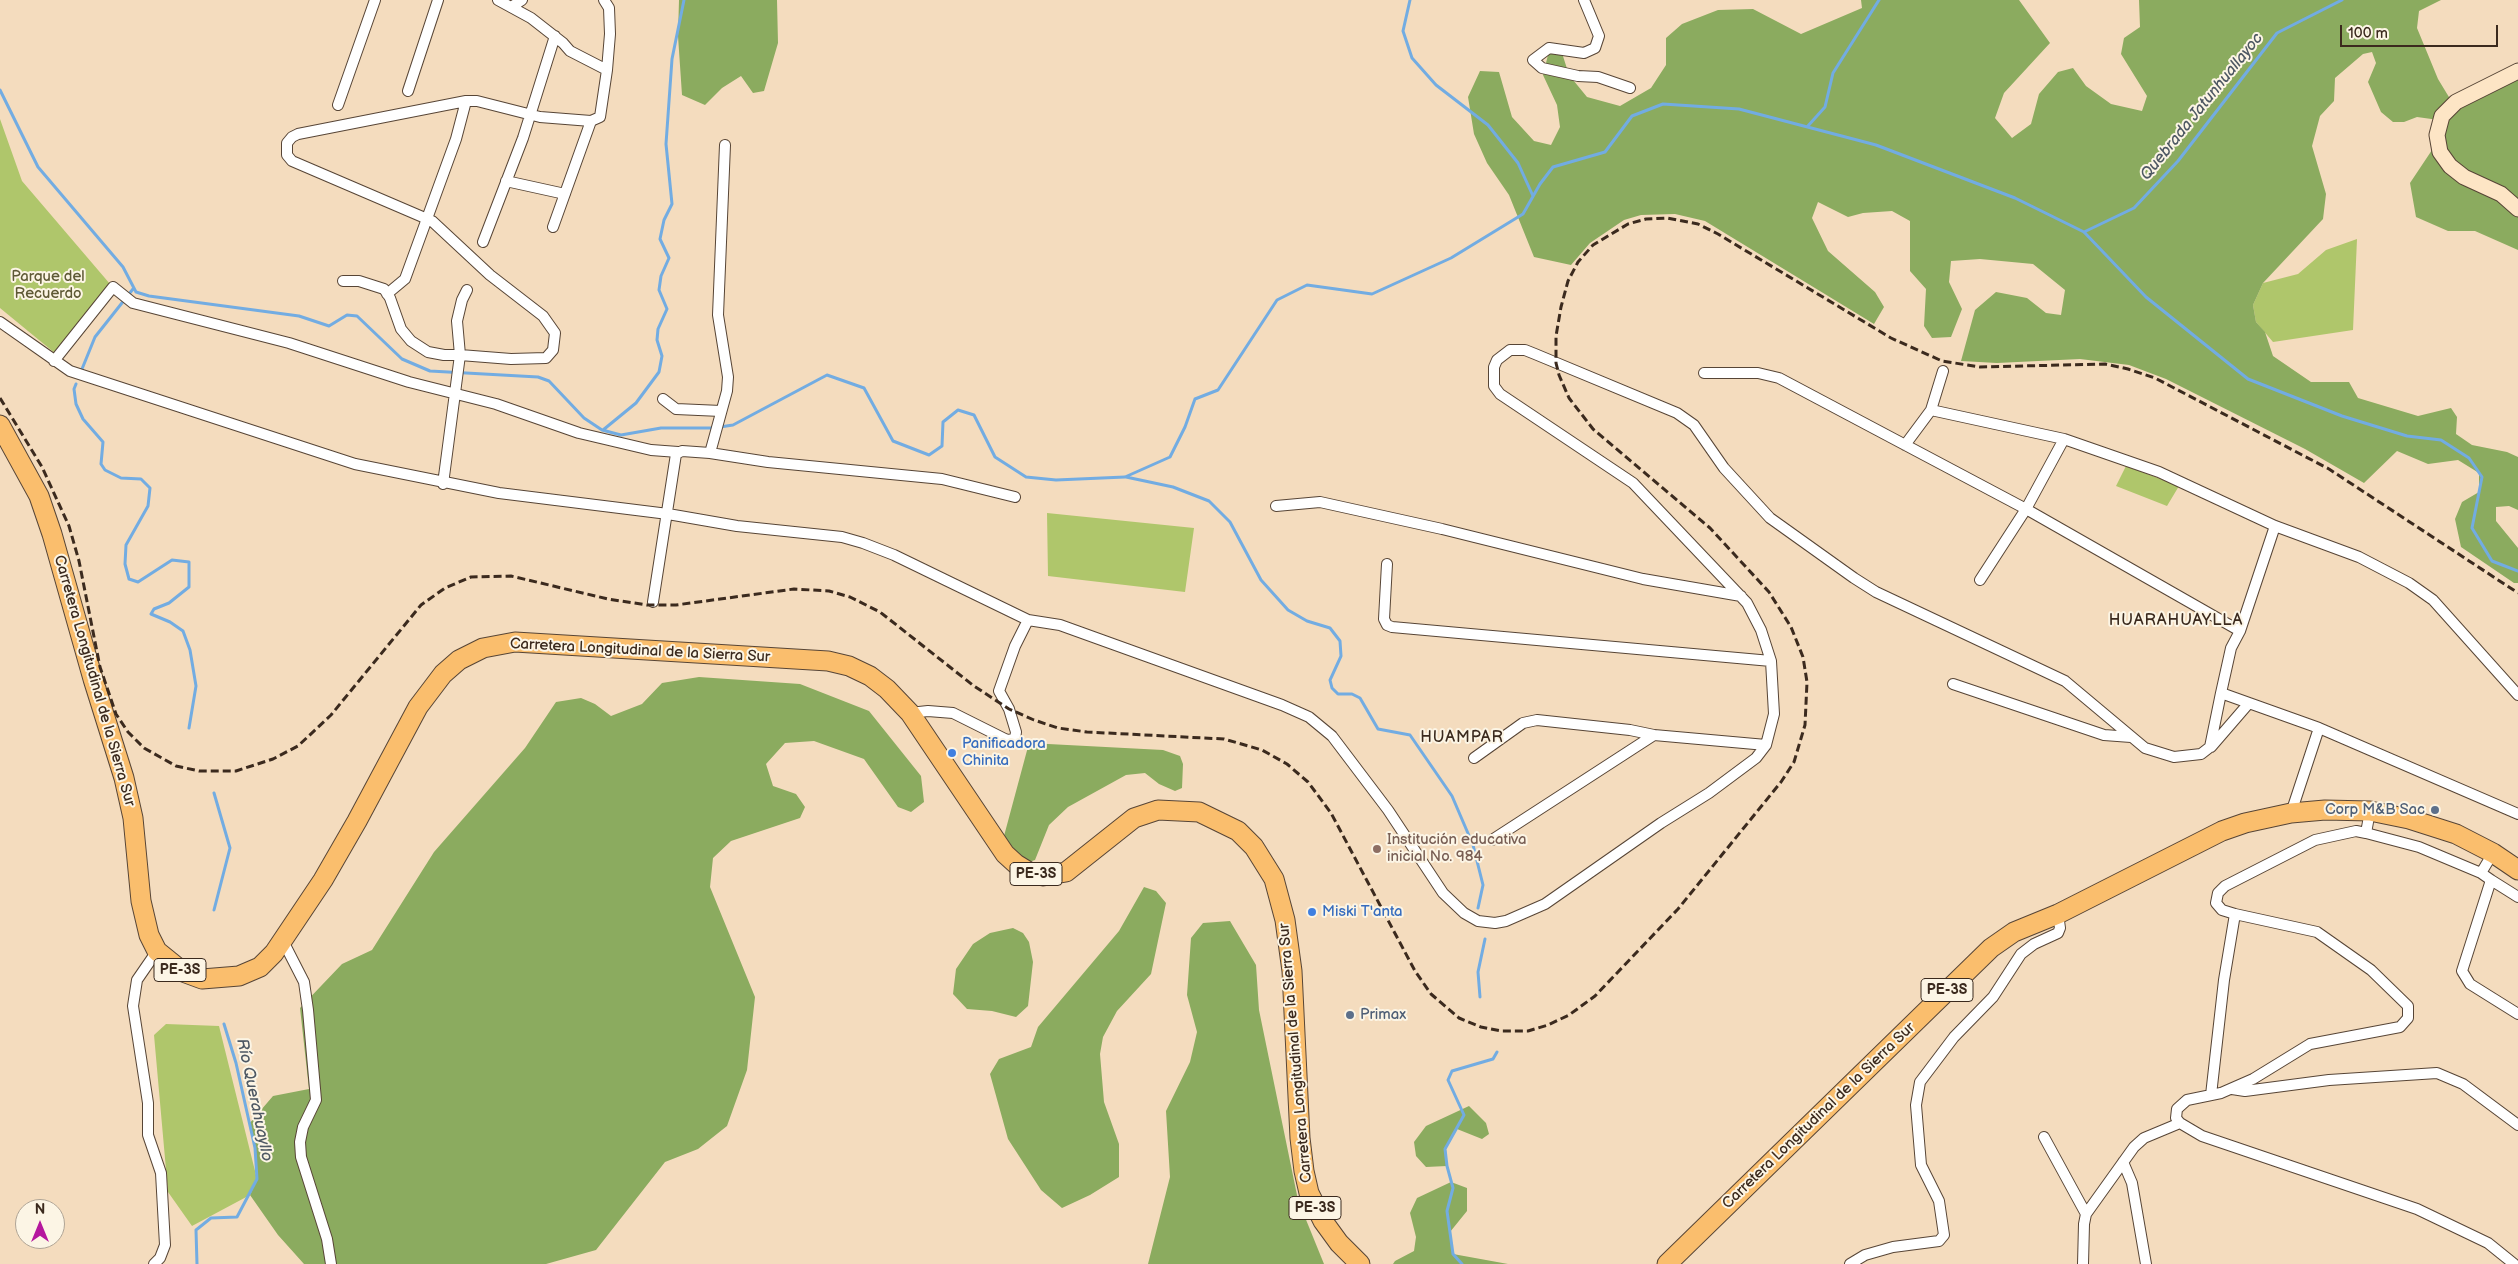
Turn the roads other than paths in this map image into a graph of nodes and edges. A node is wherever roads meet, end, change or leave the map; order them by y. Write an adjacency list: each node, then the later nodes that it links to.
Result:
1 (375, 0): 14 (street)
2 (438, 0): 12 (street)
3 (498, 0): 7 (street)
4 (522, 0): 7 (street)
5 (604, 0): 9 (street)
6 (1584, 0): 11 (street)
7 (511, 7): 8 (street)
8 (555, 36): 9 (street); 15 (street)
9 (606, 70): 16 (street)
10 (2518, 71): 20 (street)
11 (1630, 88)
12 (408, 90)
13 (466, 101): 15 (street); 21 (street); 21 (street)
14 (338, 105)
15 (530, 114): 16 (street); 18 (street)
16 (591, 121): 19 (street)
17 (725, 145): 35 (street)
18 (506, 181): 19 (street); 23 (street)
19 (566, 194): 22 (street)
20 (2518, 209)
21 (428, 219): 26 (street); 28 (street)
22 (552, 227)
23 (483, 242)
24 (343, 281): 26 (street)
25 (467, 290): 28 (street)
26 (387, 294): 28 (street)
27 (0, 322): 29 (street)
28 (460, 355): 32 (street)
29 (54, 361): 32 (street); 41 (street)
30 (1943, 372): 34 (street)
31 (1704, 373): 38 (street)
32 (456, 394): 39 (street); 41 (street)
33 (662, 399): 35 (street)
34 (1931, 410): 37 (street); 38 (street)
35 (720, 414): 40 (street)
36 (0, 425): 78 (highway, Carretera Longitudinal de la Sierra Sur / PE-3S)
37 (2064, 439): 44 (street); 46 (street)
38 (1905, 445): 44 (street)
39 (678, 452): 40 (street); 45 (street)
40 (710, 453): 42 (street)
41 (443, 484): 45 (street)
42 (1015, 497)
43 (1276, 506): 49 (street)
44 (2026, 510): 48 (street); 52 (street)
45 (668, 514): 50 (street); 51 (street)
46 (2275, 526): 52 (street); 56 (street)
47 (1388, 564): 53 (street)
48 (1980, 580)
49 (1740, 596): 53 (street); 61 (street)
50 (653, 602)
51 (1028, 620): 58 (street); 62 (street)
52 (2240, 631): 55 (street)
53 (1771, 661): 62 (street)
54 (1953, 684): 61 (street)
55 (2221, 693): 57 (street); 63 (street)
56 (2518, 695)
57 (2249, 703): 59 (street); 63 (street)
58 (910, 713): 77 (highway, Carretera Longitudinal de la Sierra Sur / PE-3S); 89 (highway, Carretera Longitudinal de la Sierra Sur / PE-3S)
59 (2319, 728): 66 (street); 67 (street)
60 (1654, 736): 62 (street); 64 (street); 69 (street)
61 (2131, 737): 63 (street)
62 (1766, 745)
63 (2210, 748)
64 (1474, 758)
65 (2370, 812): 66 (highway, Carretera Longitudinal de la Sierra Sur / PE-3S); 68 (street); 70 (highway, Carretera Longitudinal de la Sierra Sur / PE-3S)
66 (2291, 813): 75 (highway, Carretera Longitudinal de la Sierra Sur / PE-3S)
67 (2518, 814)
68 (2366, 832): 72 (street); 76 (street)
69 (1492, 840)
70 (2493, 853): 71 (highway, Carretera Longitudinal de la Sierra Sur / PE-3S); 72 (street)
71 (2518, 870)
72 (2481, 873): 73 (street)
73 (2491, 880): 74 (street); 79 (street)
74 (2518, 897)
75 (2058, 914): 90 (highway, Carretera Longitudinal de la Sierra Sur / PE-3S); 91 (street)
76 (2236, 914): 80 (street); 81 (street)
77 (283, 941): 78 (highway, Carretera Longitudinal de la Sierra Sur / PE-3S); 88 (street)
78 (157, 951): 87 (street)
79 (2518, 1014)
80 (2231, 1089): 81 (street); 83 (street)
81 (2211, 1095): 82 (street)
82 (2180, 1123): 85 (street); 94 (street)
83 (2518, 1124)
84 (2044, 1137): 86 (street)
85 (2124, 1162): 86 (street); 93 (street)
86 (2086, 1214): 92 (street)
87 (154, 1264)
88 (331, 1264)
89 (1360, 1264)
90 (1667, 1264)
91 (1850, 1264)
92 (2083, 1264)
93 (2146, 1264)
94 (2514, 1264)

